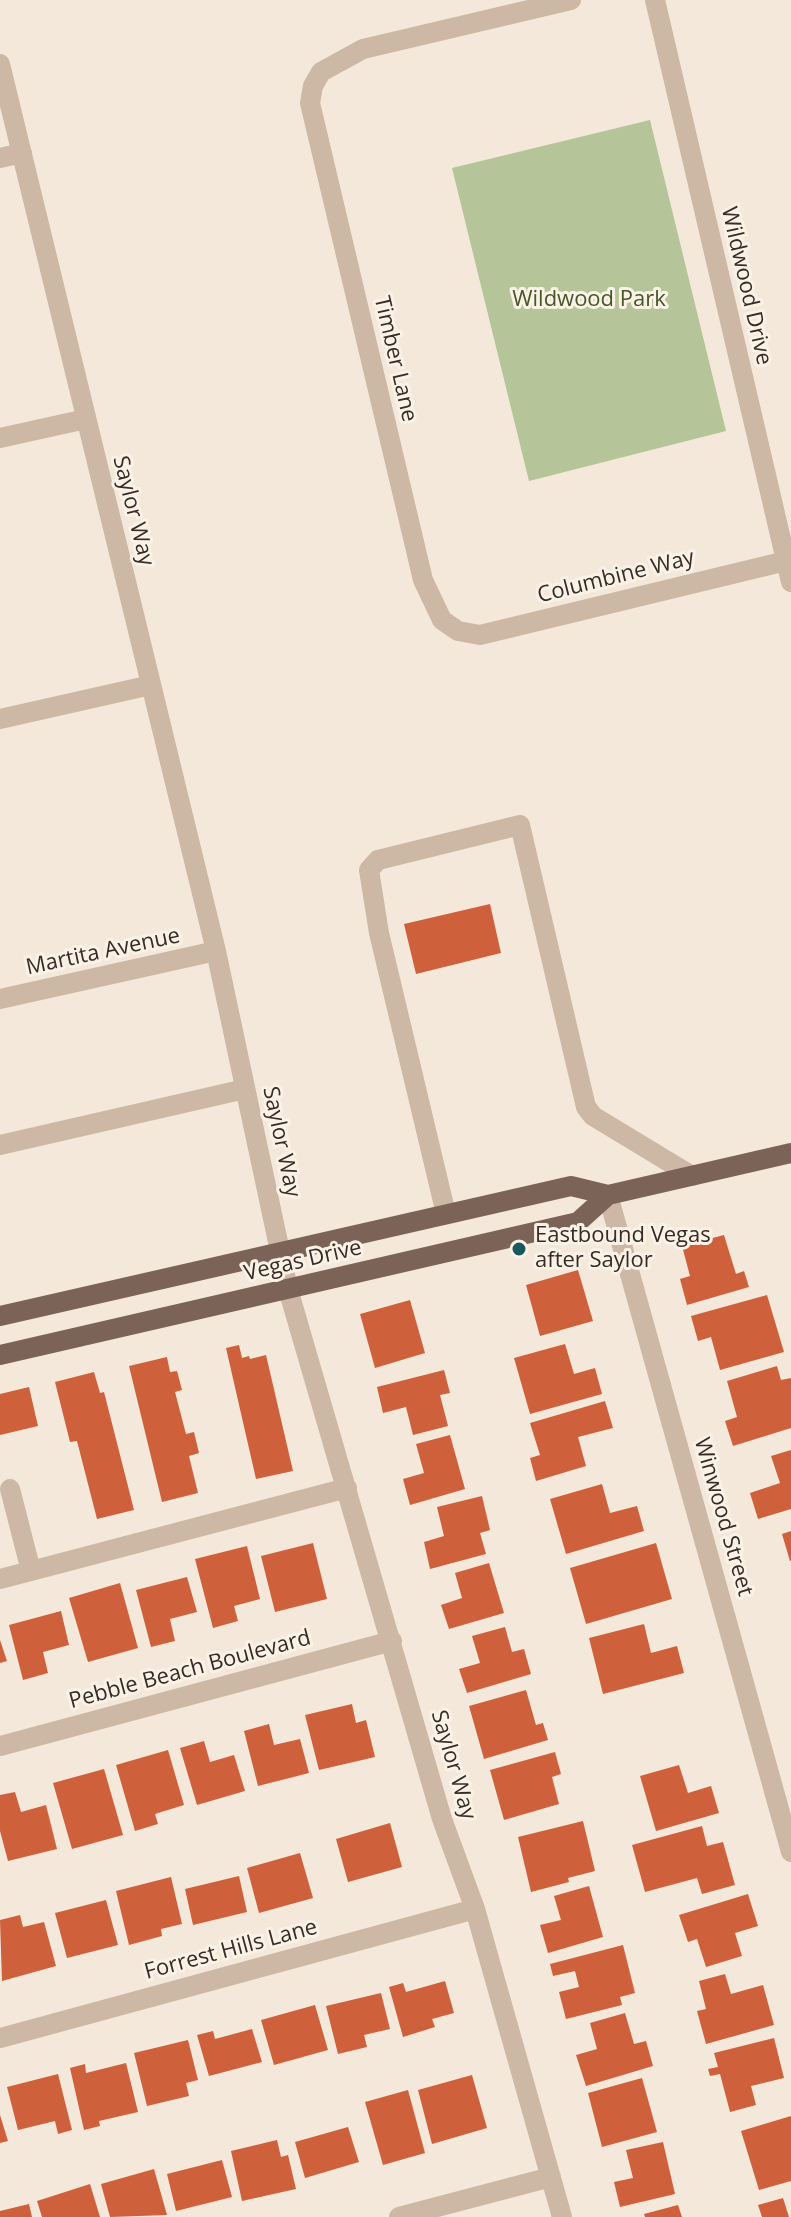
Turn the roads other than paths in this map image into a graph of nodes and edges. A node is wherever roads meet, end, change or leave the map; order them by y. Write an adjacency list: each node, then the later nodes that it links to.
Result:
1 (571, 0): 10 (street, Timber Lane)
2 (655, 0): 8 (street, Wildwood Drive)
3 (0, 64): 4 (street, Saylor Way)
4 (22, 153): 5 (street); 6 (street, Saylor Way)
5 (0, 158)
6 (86, 419): 7 (street); 11 (street, Saylor Way)
7 (0, 438)
8 (786, 561): 9 (street, Wildwood Drive); 10 (street, Columbine Way)
9 (791, 582)
10 (458, 631)
11 (151, 685): 12 (street); 13 (street, Saylor Way)
12 (0, 719)
13 (216, 951): 14 (street, Martita Avenue); 15 (street, Saylor Way)
14 (0, 999)
15 (245, 1089): 16 (street); 21 (street, Saylor Way)
16 (0, 1145)
17 (791, 1153): 18 (main road, Vegas Drive)
18 (692, 1176): 19 (main road, Vegas Drive); 20 (street)
19 (608, 1195): 20 (main road, Vegas Drive); 22 (main road, Vegas Drive); 31 (street, Winwood Street)
20 (446, 1214): 21 (main road, Vegas Drive)
21 (280, 1252): 22 (street, Saylor Way); 23 (main road, Vegas Drive)
22 (288, 1289): 24 (main road, Vegas Drive); 25 (street, Saylor Way)
23 (0, 1316)
24 (0, 1355)
25 (347, 1488): 27 (street); 29 (street, Saylor Way)
26 (10, 1489): 27 (street)
27 (31, 1571): 28 (street)
28 (0, 1579)
29 (392, 1641): 30 (street, Pebble Beach Boulevard); 32 (street, Saylor Way)
30 (0, 1746)
31 (791, 1852)
32 (475, 1909): 33 (street, Forrest Hills Lane); 34 (street, Saylor Way)
33 (0, 2038)
34 (551, 2177): 35 (street); 36 (street, Saylor Way)
35 (399, 2217)
36 (562, 2217)

